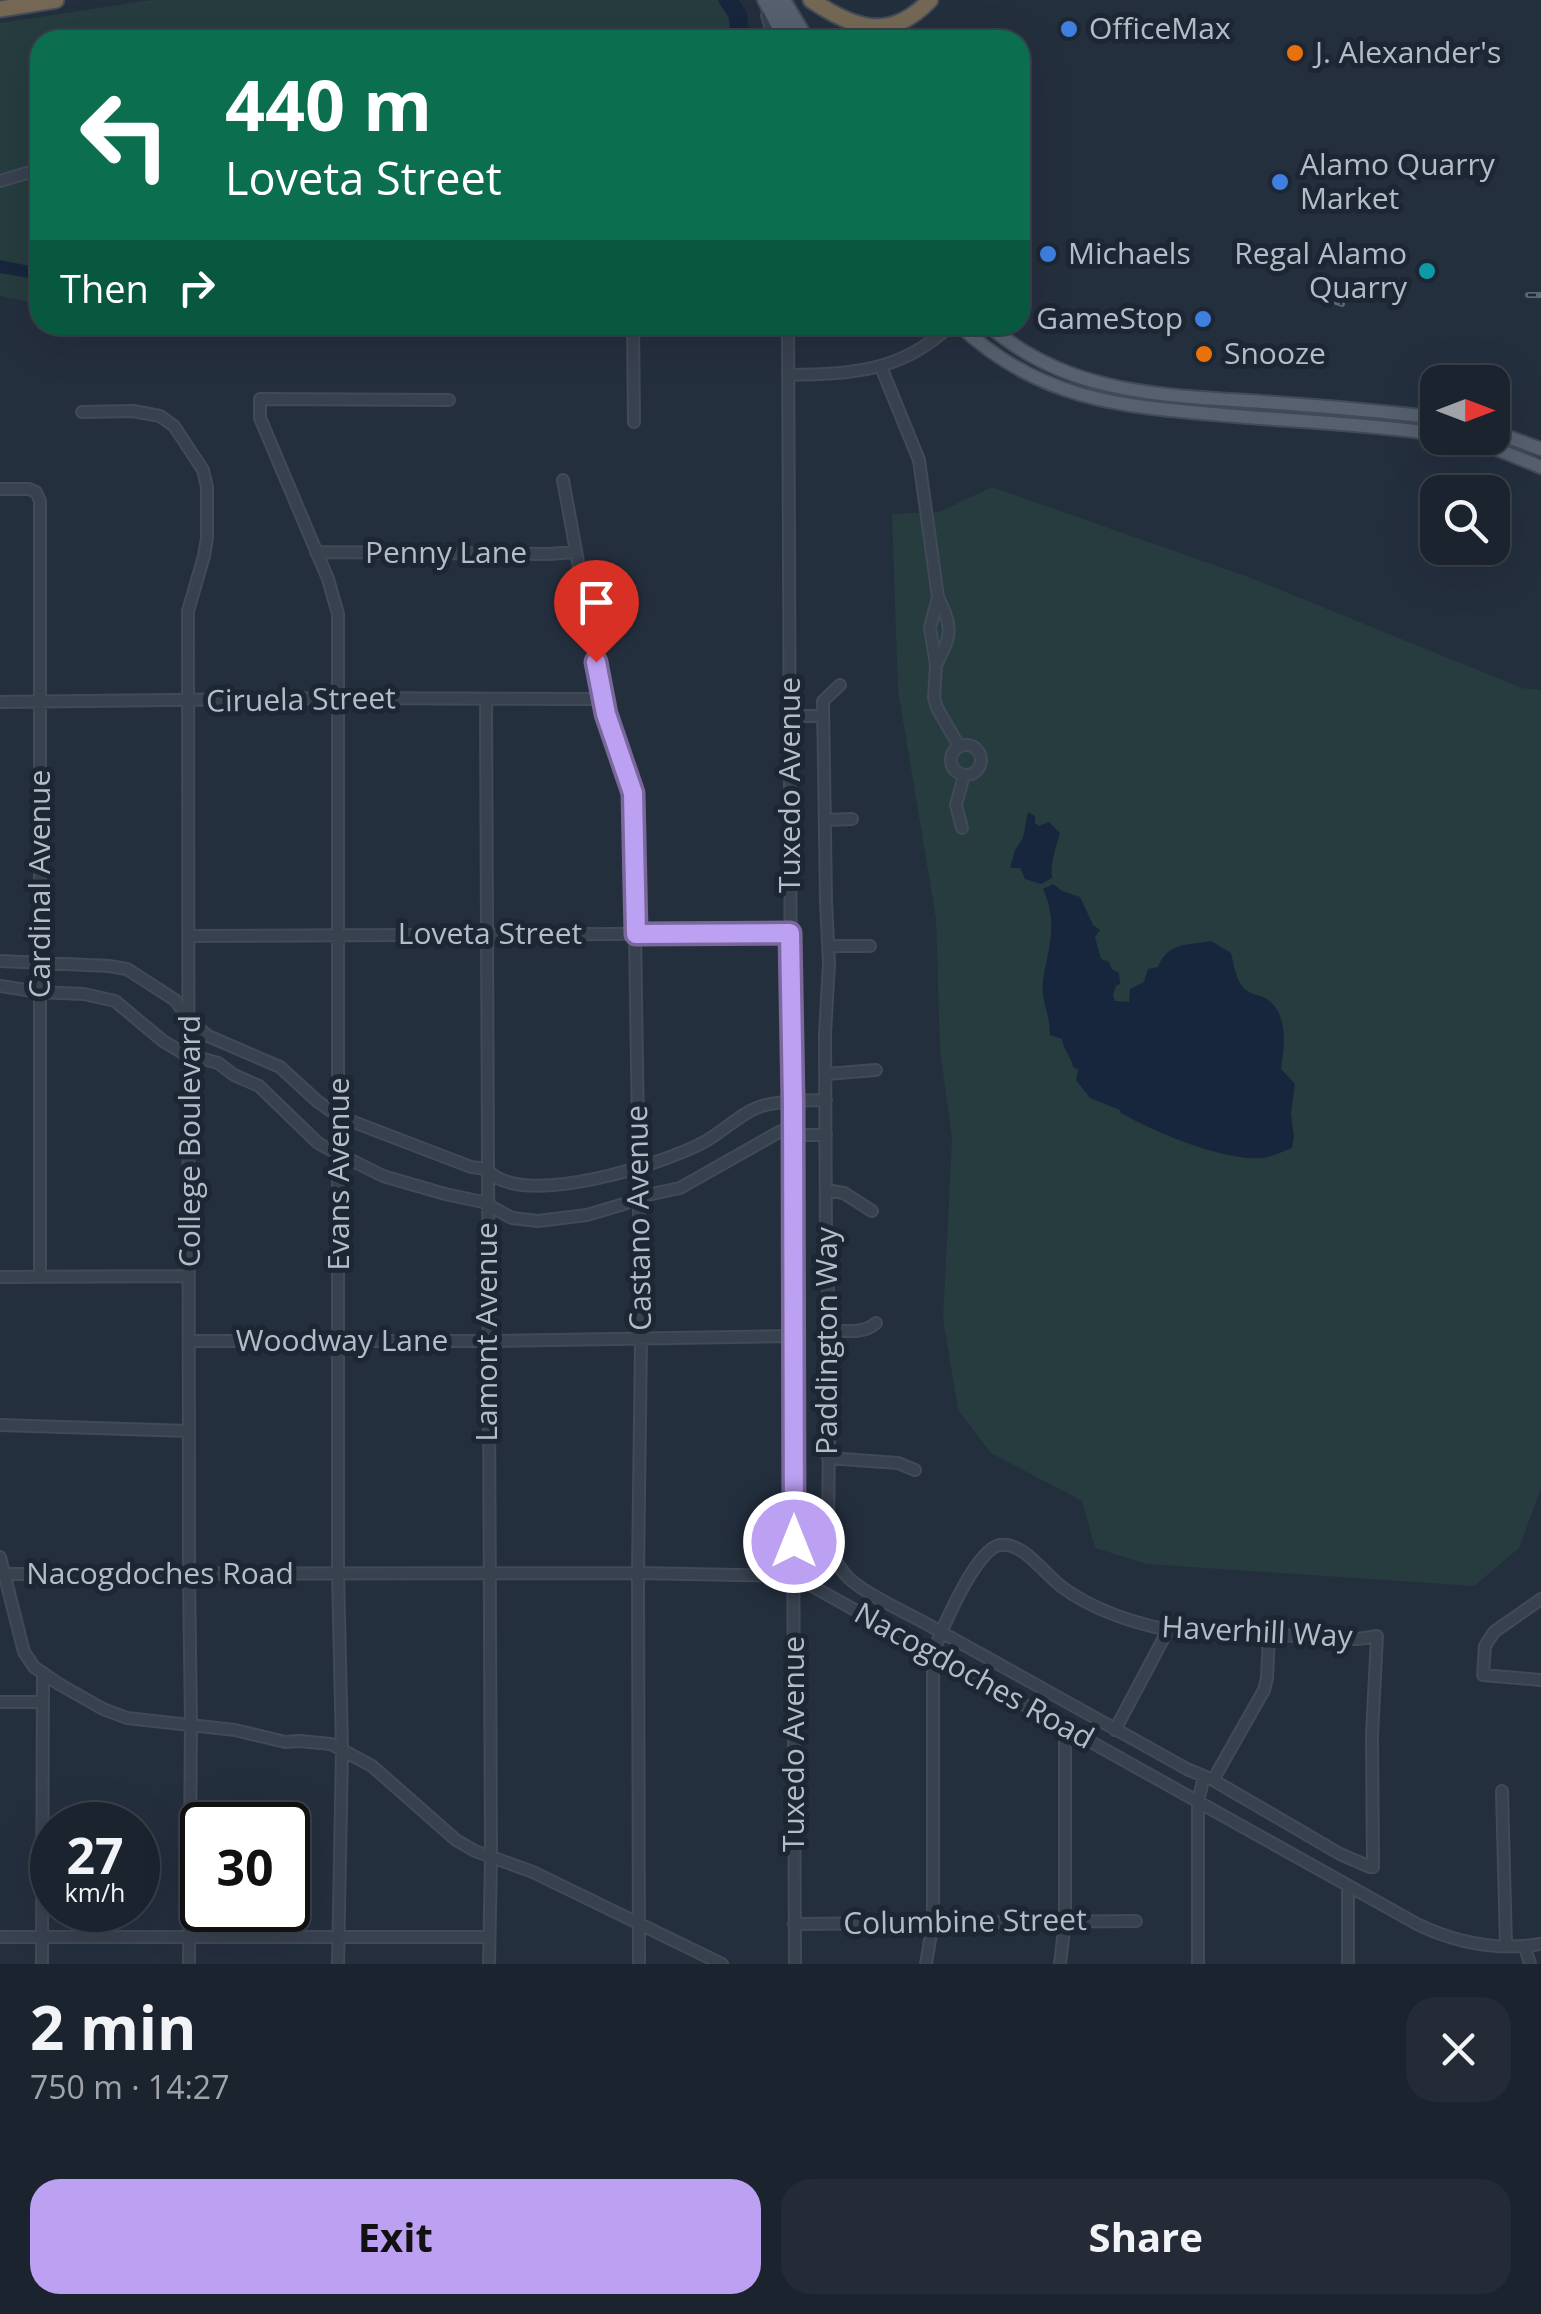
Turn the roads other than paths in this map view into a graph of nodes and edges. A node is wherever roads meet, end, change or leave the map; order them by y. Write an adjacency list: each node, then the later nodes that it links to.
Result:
1 (56, 0): 7 (highway)
2 (763, 0): 8 (street); 9 (main road)
3 (774, 0): 10 (main road)
4 (784, 0): 11 (main road)
5 (812, 0): 6 (highway)
6 (930, 0)
7 (0, 9)
8 (771, 30)
9 (779, 30)
10 (792, 30)
11 (802, 30)
12 (30, 172): 13 (street)
13 (0, 182)
14 (633, 335): 26 (street)
15 (788, 335): 20 (street, Tuxedo Avenue)
16 (939, 335): 19 (street)
17 (972, 335): 23 (main road)
18 (1001, 335): 21 (main road)
19 (881, 366): 20 (street); 36 (street)
20 (788, 375): 45 (street, Tuxedo Avenue)
21 (1162, 395): 23 (main road); 25 (main road)
22 (449, 400): 34 (street, Evans Avenue)
23 (1161, 410): 27 (main road)
24 (82, 412): 43 (street, College Boulevard)
25 (1420, 416)
26 (634, 422)
27 (1420, 432)
28 (1510, 438): 29 (main road)
29 (1541, 449)
30 (1510, 455): 31 (main road)
31 (1541, 468)
32 (564, 480): 35 (street, Castano Avenue)
33 (0, 489): 42 (street, Cardinal Avenue)
34 (316, 552): 35 (street, Penny Lane); 39 (street, Evans Avenue)
35 (576, 552): 40 (street, Castano Avenue)
36 (938, 597): 37 (street); 37 (street)
37 (936, 665): 47 (street)
38 (840, 685): 46 (street, Paddington Way)
39 (337, 698): 41 (street, Ciruela Street); 43 (street, Ciruela Street); 54 (street, Evans Avenue)
40 (603, 699): 41 (street, Ciruela Street); 53 (street, Castano Avenue)
41 (486, 700): 55 (street, Lamont Avenue)
42 (40, 701): 43 (street, Ciruela Street); 44 (street, Ciruela Street); 60 (street, Cardinal Avenue)
43 (189, 701): 56 (street, College Boulevard)
44 (0, 702)
45 (790, 716): 46 (street); 52 (street, Tuxedo Avenue)
46 (824, 716): 50 (street, Paddington Way)
47 (959, 746): 48 (street); 48 (street)
48 (964, 776): 51 (street)
49 (852, 819): 50 (street)
50 (825, 820): 57 (street, Paddington Way)
51 (962, 828)
52 (790, 933): 53 (street, Loveta Street); 68 (street, Tuxedo Avenue)
53 (636, 934): 55 (street, Loveta Street); 73 (street, Castano Avenue)
54 (338, 935): 55 (street, Loveta Street); 56 (street, Loveta Street); 69 (street, Evans Avenue)
55 (488, 935): 74 (street, Lamont Avenue)
56 (190, 936): 63 (street, College Boulevard)
57 (828, 946): 58 (street); 66 (street, Paddington Way)
58 (870, 946)
59 (0, 960): 60 (street)
60 (39, 963): 62 (street, Cardinal Avenue); 63 (street)
61 (0, 986): 62 (street)
62 (40, 992): 64 (street); 81 (street, Cardinal Avenue)
63 (190, 1021): 64 (street, College Boulevard); 69 (street)
64 (190, 1056): 72 (street); 79 (street, College Boulevard)
65 (876, 1070): 66 (street)
66 (826, 1074): 67 (street, Paddington Way)
67 (826, 1100): 68 (street); 71 (street, Paddington Way)
68 (793, 1103): 70 (street, Tuxedo Avenue); 73 (street)
69 (338, 1116): 72 (street, Evans Avenue); 74 (street)
70 (793, 1131): 71 (street); 76 (street); 84 (street, Tuxedo Avenue)
71 (826, 1135): 75 (street, Paddington Way)
72 (339, 1153): 77 (street); 86 (street, Evans Avenue)
73 (638, 1166): 74 (street); 76 (street, Castano Avenue)
74 (487, 1169): 77 (street, Lamont Avenue)
75 (826, 1190): 78 (street); 83 (street, Paddington Way)
76 (638, 1197): 77 (street); 85 (street, Castano Avenue)
77 (487, 1204): 88 (street, Lamont Avenue)
78 (872, 1211)
79 (190, 1276): 81 (street); 87 (street, College Boulevard)
80 (0, 1277): 81 (street)
81 (40, 1277)
82 (876, 1323): 83 (street)
83 (830, 1330): 91 (street, Paddington Way)
84 (794, 1336): 85 (street, Woodway Lane); 99 (street, Tuxedo Avenue)
85 (642, 1339): 88 (street, Woodway Lane); 95 (street, Castano Avenue)
86 (340, 1340): 87 (street, Woodway Lane); 88 (street, Woodway Lane); 98 (street, Evans Avenue)
87 (190, 1341): 90 (street, College Boulevard)
88 (488, 1341): 94 (street, Lamont Avenue)
89 (0, 1425): 90 (street)
90 (189, 1431): 97 (street, College Boulevard)
91 (828, 1458): 92 (street); 102 (street, Paddington Way)
92 (915, 1470)
93 (0, 1557): 96 (street)
94 (488, 1573): 95 (street, Nacogdoches Road); 98 (street, Nacogdoches Road); 116 (street, Lamont Avenue)
95 (638, 1573): 99 (street, Nacogdoches Road); 121 (street, Castano Avenue)
96 (4, 1574): 97 (street, Nacogdoches Road); 105 (street)
97 (189, 1574): 98 (street, Nacogdoches Road); 109 (street, College Boulevard)
98 (338, 1574): 112 (street, Evans Avenue)
99 (794, 1576): 104 (street, Nacogdoches Road); 123 (street, Tuxedo Avenue)
100 (1541, 1599): 106 (street)
101 (1168, 1630): 102 (street, Haverhill Way); 103 (street, Haverhill Way); 111 (street)
102 (941, 1632): 104 (street, Haverhill Way); 111 (street, Paddington Way)
103 (1269, 1635): 113 (street); 117 (street, Haverhill Way)
104 (934, 1654): 110 (street, Nacogdoches Road); 122 (street, Haverhill Way)
105 (43, 1672): 108 (street); 109 (street)
106 (1541, 1680)
107 (0, 1702): 108 (street)
108 (42, 1702): 125 (street)
109 (191, 1724): 112 (street); 127 (street, College Boulevard)
110 (1064, 1727): 115 (street, Nacogdoches Road); 120 (street)
111 (1116, 1730): 113 (street, Paddington Way)
112 (342, 1750): 116 (street); 126 (street, Evans Avenue)
113 (1209, 1778): 115 (street); 117 (street, Paddington Way)
114 (1502, 1791): 130 (street)
115 (1198, 1802): 118 (street, Nacogdoches Road); 141 (street)
116 (490, 1858): 121 (street); 128 (street, Lamont Avenue)
117 (1374, 1867)
118 (1348, 1887): 130 (street, Nacogdoches Road); 142 (street)
119 (1136, 1920): 120 (street, Columbine Street)
120 (1065, 1921): 122 (street, Columbine Street); 140 (street)
121 (639, 1922): 136 (street, Castano Avenue); 137 (street)
122 (933, 1922): 123 (street, Columbine Street); 139 (street, Haverhill Way)
123 (794, 1924): 138 (street, Tuxedo Avenue)
124 (0, 1937): 125 (street)
125 (42, 1937): 127 (street); 132 (street)
126 (338, 1937): 127 (street); 128 (street); 134 (street, Evans Avenue)
127 (188, 1938): 133 (street, College Boulevard)
128 (488, 1938): 135 (street, Lamont Avenue)
129 (1541, 1944): 131 (street, Nacogdoches Road)
130 (1506, 1946): 131 (street, Nacogdoches Road)
131 (1525, 1947): 143 (street)
132 (42, 1964)
133 (189, 1964)
134 (338, 1964)
135 (489, 1964)
136 (639, 1964)
137 (722, 1964)
138 (795, 1964)
139 (926, 1964)
140 (1060, 1964)
141 (1198, 1964)
142 (1348, 1964)
143 (1530, 1964)

